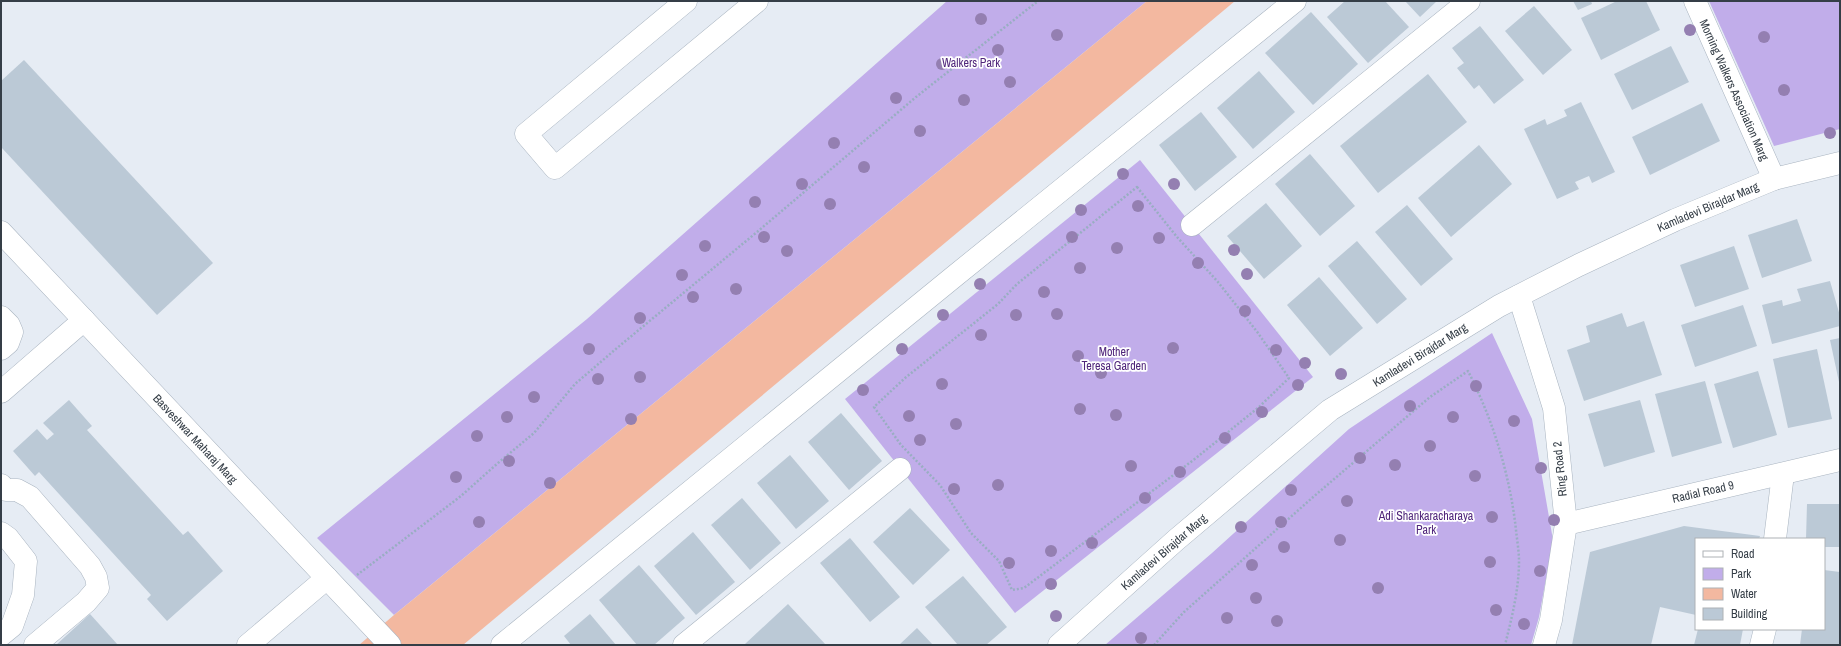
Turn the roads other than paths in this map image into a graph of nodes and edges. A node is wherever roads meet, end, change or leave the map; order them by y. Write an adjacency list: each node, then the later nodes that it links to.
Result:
1 (686, 1): 2 (street)
2 (757, 1)
3 (1295, 1): 28 (street)
4 (1469, 1): 8 (street)
5 (1695, 1): 7 (street, Morning Walkers Association Marg)
6 (1840, 163): 7 (street, Kamladevi Birajdar Marg)
7 (1774, 179): 10 (street, Kamladevi Birajdar Marg)
8 (1192, 225)
9 (1, 232): 12 (street, Basveshwar Maharaj Marg)
10 (1519, 296): 19 (street, Ring Road 2); 30 (street, Kamladevi Birajdar Marg)
11 (1, 317): 13 (street)
12 (84, 320): 14 (street); 22 (street, Basveshwar Maharaj Marg)
13 (1, 349)
14 (1, 392)
15 (1840, 460): 17 (street, Radial Road 9)
16 (900, 468): 29 (street)
17 (1783, 474): 19 (street, Radial Road 9); 21 (street)
18 (1, 485): 25 (street)
19 (1566, 524): 31 (street, Ring Road 2)
20 (1, 533): 24 (street)
21 (1775, 538)
22 (332, 584): 26 (street); 27 (street, Basveshwar Maharaj Marg)
23 (1765, 630): 32 (street)
24 (1, 635)
25 (35, 645)
26 (248, 645)
27 (390, 645)
28 (502, 645)
29 (684, 645)
30 (1059, 645)
31 (1544, 645)
32 (1761, 645)

